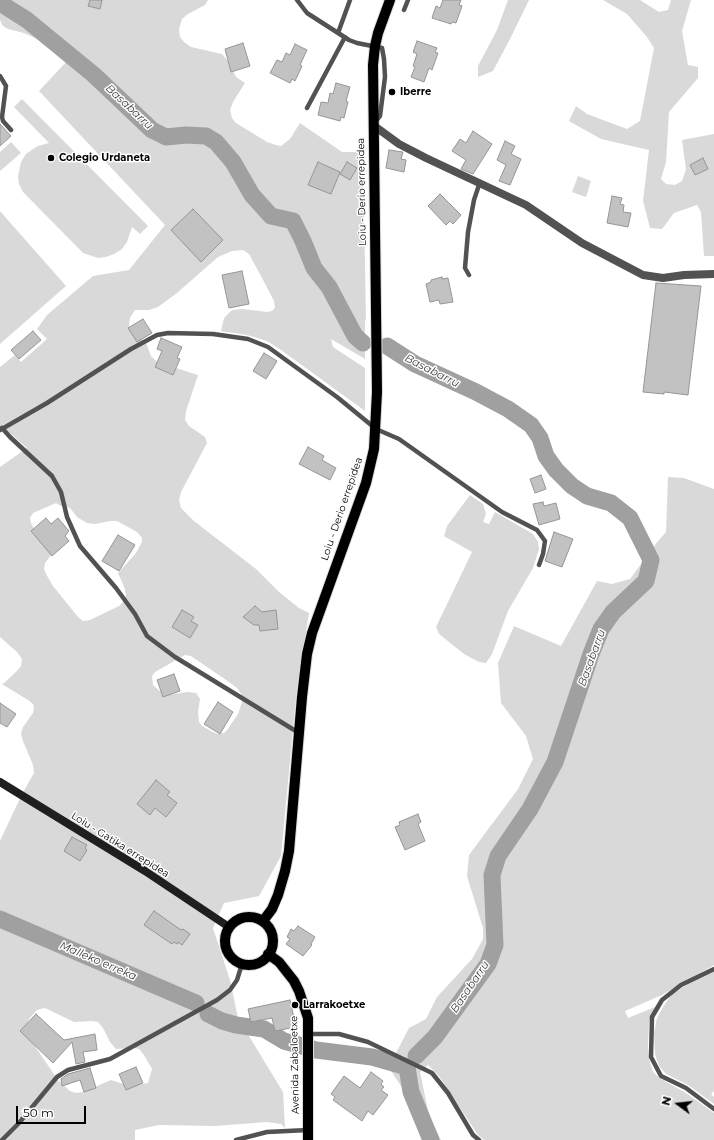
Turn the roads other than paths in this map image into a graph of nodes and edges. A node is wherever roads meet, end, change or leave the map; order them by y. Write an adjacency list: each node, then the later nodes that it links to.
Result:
1 (297, 0): 6 (lane)
2 (350, 0): 6 (lane)
3 (390, 0): 8 (main road, Loiu - Derio errepidea)
4 (408, 0): 5 (lane)
5 (404, 10)
6 (338, 33): 7 (lane)
7 (345, 37): 8 (lane); 10 (lane)
8 (375, 46): 11 (main road, Loiu - Derio errepidea)
9 (0, 76): 12 (lane)
10 (307, 108)
11 (373, 125): 13 (street); 16 (main road, Loiu - Derio errepidea)
12 (11, 130)
13 (480, 182): 14 (street); 15 (lane)
14 (714, 274)
15 (469, 275)
16 (376, 428): 17 (lane); 18 (lane); 19 (main road, Loiu - Derio errepidea)
17 (1, 429): 19 (lane)
18 (539, 565)
19 (299, 733): 21 (main road, Loiu - Derio errepidea)
20 (0, 782): 22 (street, Loiu - Gatika errepidea)
21 (263, 921): 22 (main road); 23 (main road)
22 (229, 927): 24 (main road)
23 (268, 954): 24 (main road); 26 (main road, Avenida Zabaloetxe)
24 (242, 964): 29 (lane)
25 (714, 969): 27 (lane)
26 (308, 1038): 28 (main road, Avenida Zabaloetxe); 31 (lane)
27 (714, 1109)
28 (308, 1135): 30 (lane)
29 (2, 1140)
30 (236, 1140)
31 (479, 1140)

